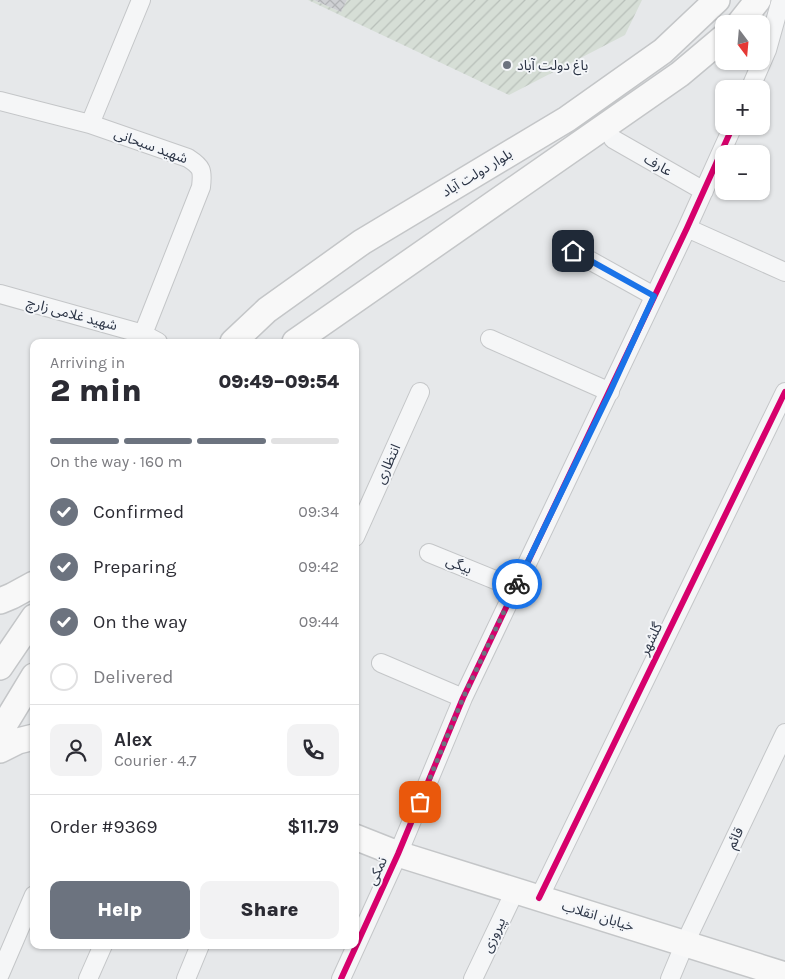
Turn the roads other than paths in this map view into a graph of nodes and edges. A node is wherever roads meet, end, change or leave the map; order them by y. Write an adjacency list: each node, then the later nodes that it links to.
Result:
1 (141, 0): 9 (street)
2 (717, 0): 19 (main road, بلوار دولت آباد)
3 (758, 0): 5 (main road)
4 (781, 0): 7 (street)
5 (746, 15)
6 (715, 45): 20 (main road)
7 (754, 80)
8 (0, 101): 9 (street, شهید سبحانی)
9 (90, 124): 18 (street, شهید سبحانی)
10 (729, 135): 12 (street, نمکی)
11 (613, 139): 12 (street, عارف)
12 (704, 191): 13 (street, نمکی)
13 (687, 228): 15 (street); 17 (street, نمکی)
14 (573, 251): 17 (street)
15 (785, 272)
16 (0, 294): 18 (street, شهید غلامی زارچ)
17 (654, 296): 23 (street, نمکی)
18 (150, 338)
19 (236, 339)
20 (299, 339)
21 (490, 339): 23 (street)
22 (420, 392): 25 (street, انتظاری)
23 (610, 392): 28 (street, نمکی)
24 (785, 392): 44 (street, گلشهر)
25 (359, 528)
26 (429, 552): 28 (street, بیگی)
27 (30, 586): 29 (main road)
28 (516, 588): 35 (street, نمکی)
29 (0, 601)
30 (30, 623): 32 (main road)
31 (381, 663): 35 (street)
32 (0, 665): 33 (main road)
33 (30, 680)
34 (30, 684): 36 (main road)
35 (463, 698): 42 (street, نمکی)
36 (0, 732)
37 (785, 733): 40 (street, قائم)
38 (30, 738): 39 (main road)
39 (0, 750)
40 (779, 763): 47 (street, قائم)
41 (359, 839): 42 (main road, خیابان انقلاب)
42 (398, 854): 43 (main road, خیابان انقلاب); 46 (street, نمکی)
43 (515, 891): 44 (main road, خیابان انقلاب); 56 (street, پیروزی)
44 (539, 898): 47 (main road, خیابان انقلاب)
45 (30, 904): 51 (street)
46 (359, 940)
47 (685, 943): 52 (main road, خیابان انقلاب); 57 (street, قائم)
48 (101, 949): 53 (street)
49 (198, 949): 54 (street)
50 (355, 949): 55 (street, نمکی)
51 (0, 974)
52 (785, 975)
53 (88, 979)
54 (186, 979)
55 (341, 979)
56 (473, 979)
57 (670, 979)

